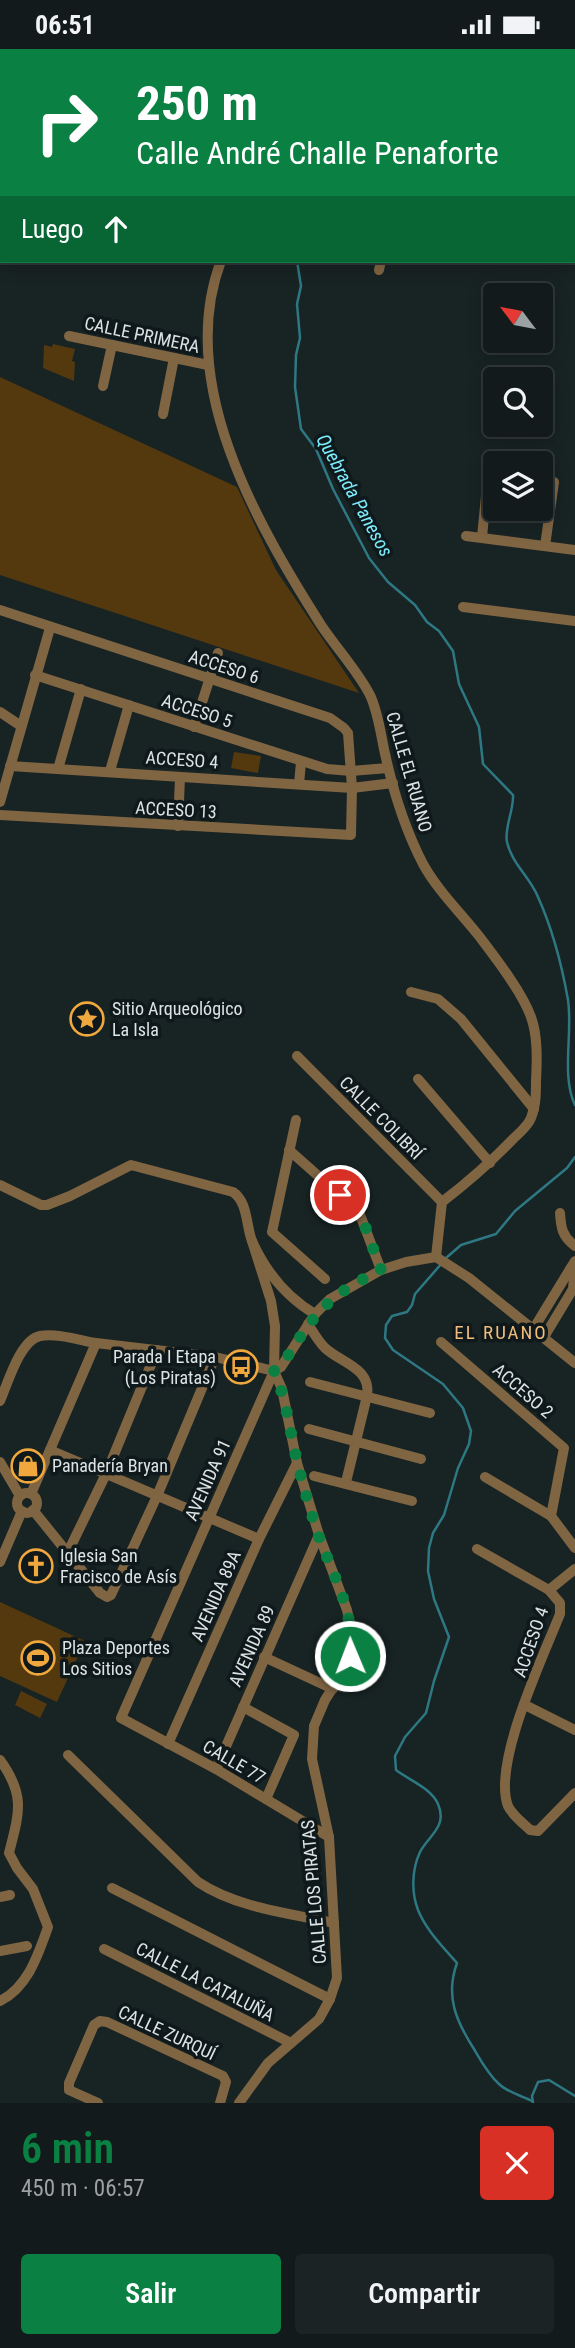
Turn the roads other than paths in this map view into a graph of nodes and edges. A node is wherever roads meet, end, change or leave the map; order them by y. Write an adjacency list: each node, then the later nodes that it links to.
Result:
1 (220, 263): 5 (street, CALLE EL RUANO)
2 (69, 336): 3 (street, CALLE PRIMERA)
3 (112, 345): 4 (street, CALLE PRIMERA); 6 (street)
4 (174, 358): 5 (street, CALLE PRIMERA); 7 (street)
5 (208, 365): 28 (street, CALLE EL RUANO)
6 (103, 386)
7 (163, 414)
8 (554, 482): 12 (street)
9 (484, 521): 11 (street)
10 (466, 535): 11 (street)
11 (482, 537): 12 (street)
12 (545, 546): 13 (street)
13 (575, 550)
14 (463, 607): 16 (street)
15 (0, 612): 17 (street, ACCESO 6)
16 (575, 621)
17 (50, 628): 19 (street); 20 (street, ACCESO 6)
18 (218, 653): 20 (street)
19 (35, 675): 21 (street, ACCESO 5); 24 (street)
20 (209, 679): 25 (street); 31 (street, ACCESO 6)
21 (81, 689): 22 (street, ACCESO 5); 29 (street)
22 (129, 705): 25 (street, ACCESO 5); 30 (street)
23 (0, 712): 24 (street)
24 (21, 726): 27 (street)
25 (194, 726): 26 (street, ACCESO 5)
26 (301, 762): 31 (street, ACCESO 5); 34 (street)
27 (10, 766): 29 (street, ACCESO 4); 36 (street)
28 (388, 768): 31 (street); 33 (street, CALLE EL RUANO)
29 (58, 769): 30 (street, ACCESO 4)
30 (110, 771): 32 (street, ACCESO 4)
31 (351, 771): 35 (street, ACCESO 6)
32 (180, 777): 34 (street, ACCESO 4); 38 (street)
33 (393, 783): 35 (street, ACCESO 4); 43 (street, CALLE EL RUANO)
34 (299, 784): 35 (street, ACCESO 4)
35 (352, 788): 39 (street, ACCESO 6)
36 (0, 802)
37 (0, 815): 38 (street, ACCESO 13)
38 (178, 826): 39 (street, ACCESO 13)
39 (351, 835)
40 (411, 992): 43 (street)
41 (297, 1056): 48 (street, CALLE COLIBRÍ)
42 (418, 1079): 46 (street)
43 (534, 1109): 46 (street)
44 (296, 1120): 45 (street)
45 (289, 1150): 54 (street); 55 (street)
46 (490, 1163): 48 (street)
47 (0, 1185): 50 (street)
48 (442, 1202): 52 (street)
49 (559, 1213): 51 (street)
50 (252, 1241): 56 (street); 65 (street)
51 (575, 1246)
52 (436, 1257): 54 (street); 58 (street)
53 (573, 1265): 58 (street); 59 (street)
54 (381, 1270): 56 (street)
55 (325, 1279)
56 (316, 1314): 57 (street)
57 (308, 1324): 65 (street); 67 (street)
58 (534, 1328): 59 (street)
59 (544, 1337): 64 (street)
60 (442, 1342): 85 (street, ACCESO 2)
61 (96, 1343): 62 (street); 68 (street); 72 (street)
62 (157, 1350): 63 (street); 76 (street)
63 (215, 1357): 65 (street); 82 (street)
64 (575, 1363)
65 (274, 1371): 75 (street, CALLE LOS PIRATAS); 86 (street, AVENIDA 91)
66 (310, 1382): 67 (street)
67 (367, 1396): 69 (street); 71 (street)
68 (0, 1401)
69 (430, 1413)
70 (309, 1429): 71 (street)
71 (358, 1441): 73 (street); 79 (street)
72 (50, 1450): 76 (street); 80 (street)
73 (421, 1459)
74 (0, 1462): 81 (street)
75 (298, 1463): 87 (street, CALLE LOS PIRATAS); 88 (street, AVENIDA 89A)
76 (106, 1474): 82 (street); 91 (street)
77 (314, 1476): 79 (street)
78 (485, 1477): 85 (street)
79 (346, 1482): 83 (street)
80 (31, 1494): 81 (street); 84 (street)
81 (20, 1496): 84 (street)
82 (157, 1496): 86 (street); 91 (street)
83 (412, 1501)
84 (28, 1511): 91 (street); 92 (street)
85 (551, 1515): 89 (street)
86 (208, 1518): 88 (street); 99 (street, AVENIDA 91)
87 (319, 1535): 95 (street, AVENIDA 89); 96 (street, CALLE LOS PIRATAS)
88 (259, 1539): 101 (street, AVENIDA 89A)
89 (575, 1548)
90 (477, 1549): 94 (street, ACCESO 4)
91 (67, 1554)
92 (0, 1562)
93 (575, 1569): 94 (street)
94 (549, 1590): 97 (street, ACCESO 4)
95 (264, 1657): 96 (street); 98 (street, AVENIDA 89)
96 (333, 1689): 107 (street, CALLE LOS PIRATAS)
97 (525, 1705): 100 (street); 105 (street)
98 (243, 1707): 104 (street, AVENIDA 89); 106 (street)
99 (121, 1718): 101 (street, CALLE 77)
100 (575, 1728)
101 (168, 1744): 104 (street, CALLE 77)
102 (68, 1755): 109 (street)
103 (0, 1760): 114 (street)
104 (216, 1769): 106 (street, CALLE 77)
105 (575, 1793)
106 (266, 1799): 107 (street, CALLE 77)
107 (330, 1837): 109 (street, CALLE LOS PIRATAS)
108 (112, 1888): 113 (street)
109 (334, 1923): 113 (street, CALLE LOS PIRATAS)
110 (27, 1946): 112 (street)
111 (104, 1949): 115 (street, CALLE LA CATALUÑA)
112 (0, 1951)
113 (330, 1999): 115 (street, CALLE LOS PIRATAS)
114 (0, 2001)
115 (291, 2043): 118 (street, CALLE LOS PIRATAS)
116 (221, 2101): 117 (street, CALLE ZURQUÍ); 118 (street, CALLE ZURQUÍ)
117 (98, 2103)
118 (238, 2103)

